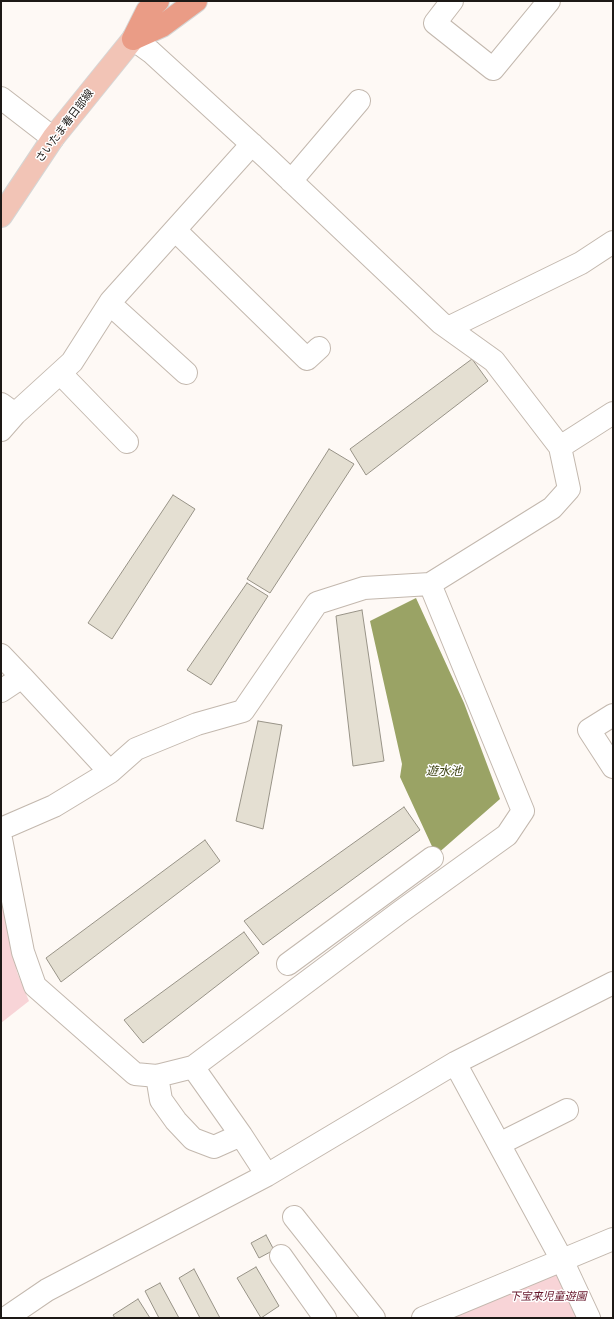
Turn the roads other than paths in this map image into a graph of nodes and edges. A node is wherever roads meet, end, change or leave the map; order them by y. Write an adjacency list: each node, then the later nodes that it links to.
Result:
1 (158, 1): 5 (highway)
2 (196, 1): 5 (highway)
3 (452, 1): 4 (street)
4 (549, 1)
5 (133, 39): 8 (main road, さいたま春日部線); 9 (street)
6 (1, 98): 8 (street)
7 (359, 101): 10 (street)
8 (54, 138): 11 (main road, さいたま春日部線)
9 (252, 144): 10 (street); 12 (street)
10 (291, 180): 15 (street)
11 (1, 216)
12 (175, 230): 14 (street); 16 (street)
13 (613, 242): 15 (street)
14 (110, 304): 17 (street); 18 (street)
15 (448, 328): 22 (street)
16 (318, 348)
17 (60, 373): 20 (street); 21 (street)
18 (186, 373)
19 (613, 413): 22 (street)
20 (6, 416)
21 (127, 442)
22 (560, 447): 23 (street)
23 (430, 584): 29 (street); 32 (street)
24 (1, 655): 25 (street)
25 (22, 677): 26 (street); 29 (street)
26 (1, 691)
27 (613, 715): 28 (street)
28 (613, 767)
29 (110, 772): 30 (street)
30 (1, 829)
31 (1, 839): 37 (street)
32 (440, 884): 33 (street); 36 (street)
33 (288, 964)
34 (613, 983): 35 (street)
35 (455, 1063): 40 (street); 41 (street)
36 (193, 1067): 37 (street); 39 (street)
37 (157, 1076): 39 (street)
38 (567, 1110): 40 (street)
39 (241, 1135): 41 (street)
40 (499, 1144): 45 (street)
41 (267, 1175): 46 (street)
42 (294, 1217): 48 (street)
43 (613, 1239): 45 (street)
44 (281, 1256): 47 (street)
45 (562, 1260): 49 (street); 50 (street)
46 (6, 1318)
47 (325, 1318)
48 (374, 1318)
49 (423, 1318)
50 (589, 1318)

